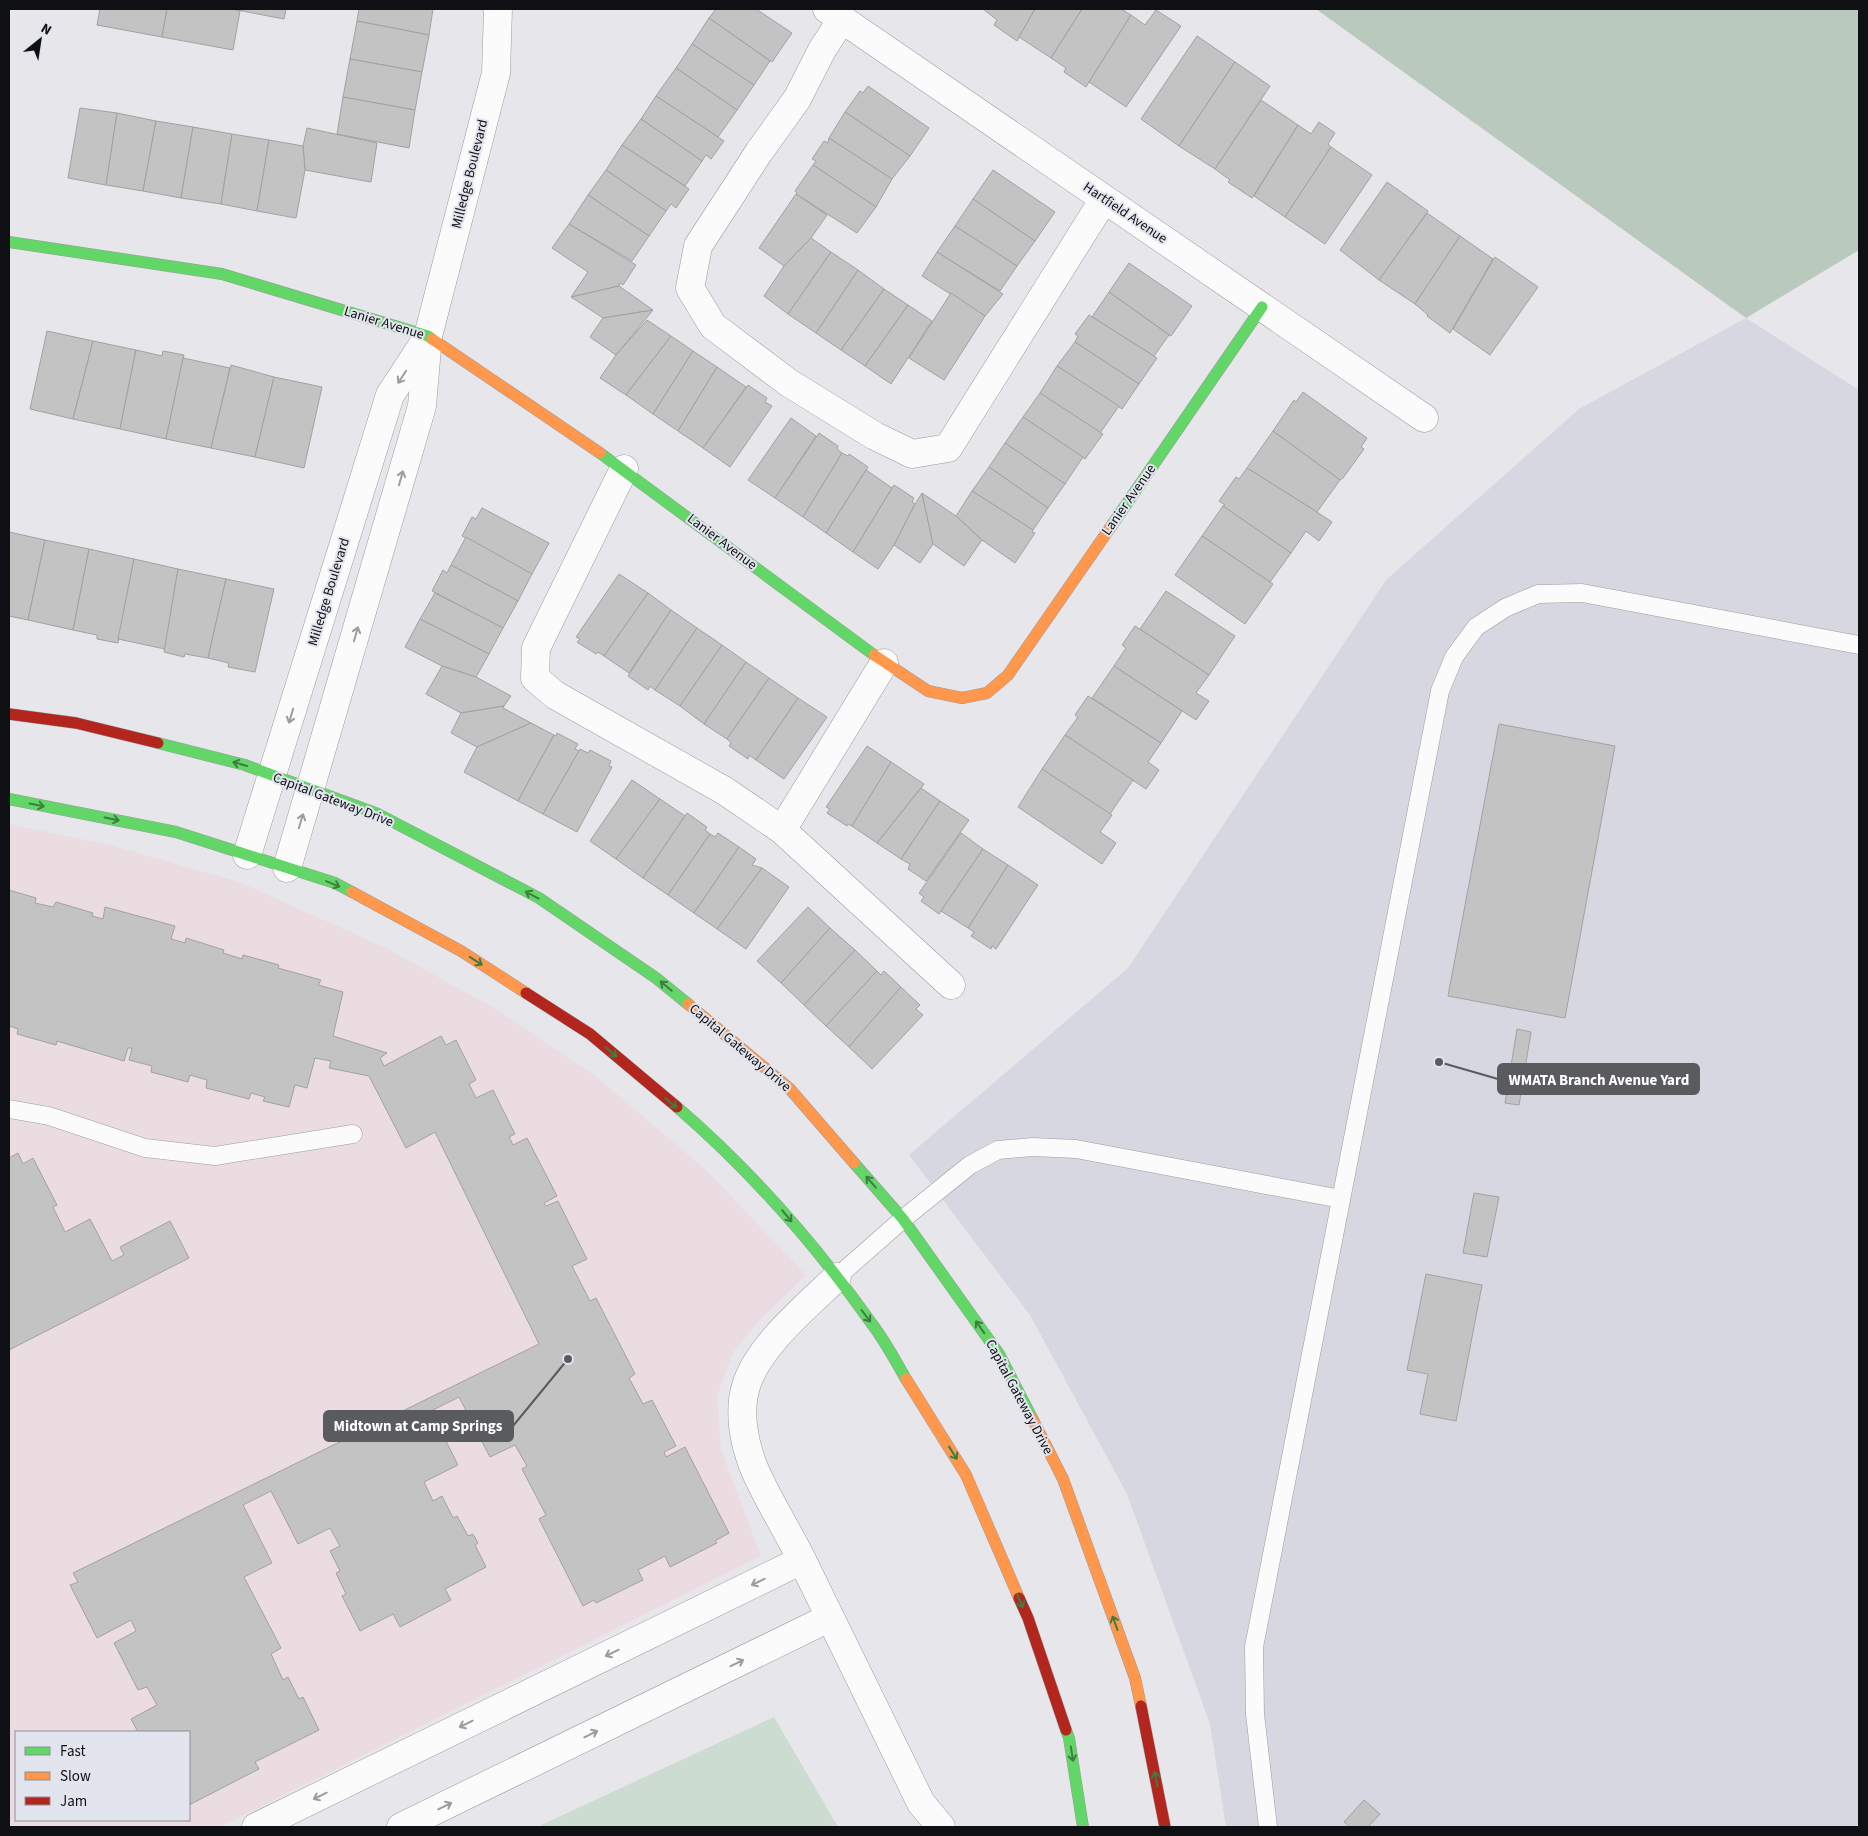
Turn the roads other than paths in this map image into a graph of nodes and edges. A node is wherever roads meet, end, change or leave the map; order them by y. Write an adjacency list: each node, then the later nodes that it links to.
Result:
1 (498, 9): 6 (street, Milledge Boulevard)
2 (834, 14): 3 (street, Hartfield Avenue); 3 (street)
3 (1104, 199): 5 (street, Hartfield Avenue)
4 (9, 242): 6 (street, Lanier Avenue)
5 (1262, 307): 7 (street, Hartfield Avenue); 10 (street, Lanier Avenue)
6 (428, 336): 8 (street, Lanier Avenue); 12 (street, Milledge Boulevard, one-way to 12); 13 (street, Milledge Boulevard, one-way to 6)
7 (1424, 418)
8 (624, 469): 10 (street, Lanier Avenue); 15 (street)
9 (1859, 645): 21 (lane)
10 (884, 663): 15 (street)
11 (9, 714): 12 (street, Capital Gateway Drive, one-way to 11)
12 (273, 776): 13 (street, Capital Gateway Drive); 16 (street, Milledge Boulevard)
13 (311, 791): 17 (street, Milledge Boulevard, one-way to 13); 22 (street, Capital Gateway Drive, one-way to 13)
14 (9, 799): 16 (street, one-way to 16)
15 (782, 830): 18 (street)
16 (247, 855): 17 (street)
17 (287, 868): 23 (street, one-way to 23)
18 (951, 985)
19 (9, 1109): 20 (lane)
20 (353, 1134)
21 (1341, 1199): 22 (lane); 31 (lane)
22 (903, 1219): 23 (lane); 30 (street, Capital Gateway Drive, one-way to 22)
23 (837, 1277): 24 (street); 29 (street, one-way to 29)
24 (802, 1560): 25 (street); 26 (street, one-way to 26)
25 (829, 1618): 27 (street, one-way to 25); 28 (street)
26 (256, 1827)
27 (401, 1827)
28 (941, 1827)
29 (1083, 1827)
30 (1166, 1827)
31 (1268, 1827)

